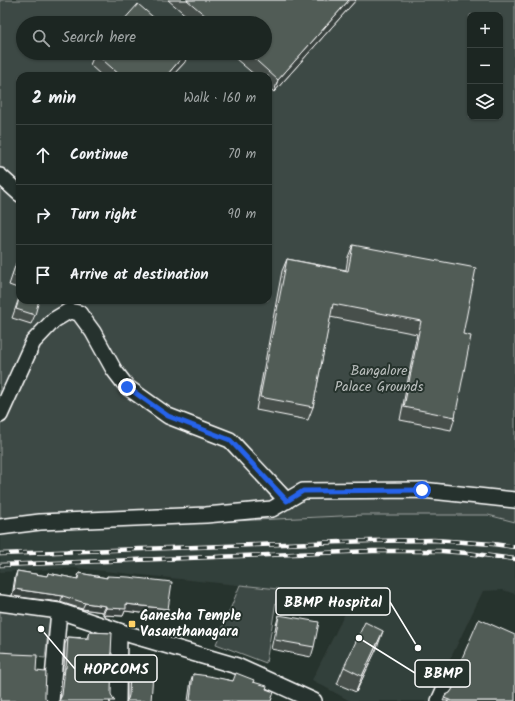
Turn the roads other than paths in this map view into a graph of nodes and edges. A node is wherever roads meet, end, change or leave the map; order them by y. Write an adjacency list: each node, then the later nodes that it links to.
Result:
1 (0, 176): 2 (street)
2 (16, 190)
3 (80, 306): 4 (street); 6 (street)
4 (0, 415)
5 (515, 500): 6 (street)
6 (287, 501): 7 (street)
7 (0, 527)
8 (0, 603): 9 (street)
9 (59, 611): 10 (street); 12 (street)
10 (119, 631): 13 (street); 14 (street)
11 (448, 687): 15 (street)
12 (51, 701)
13 (118, 701)
14 (314, 701)
15 (439, 701)

